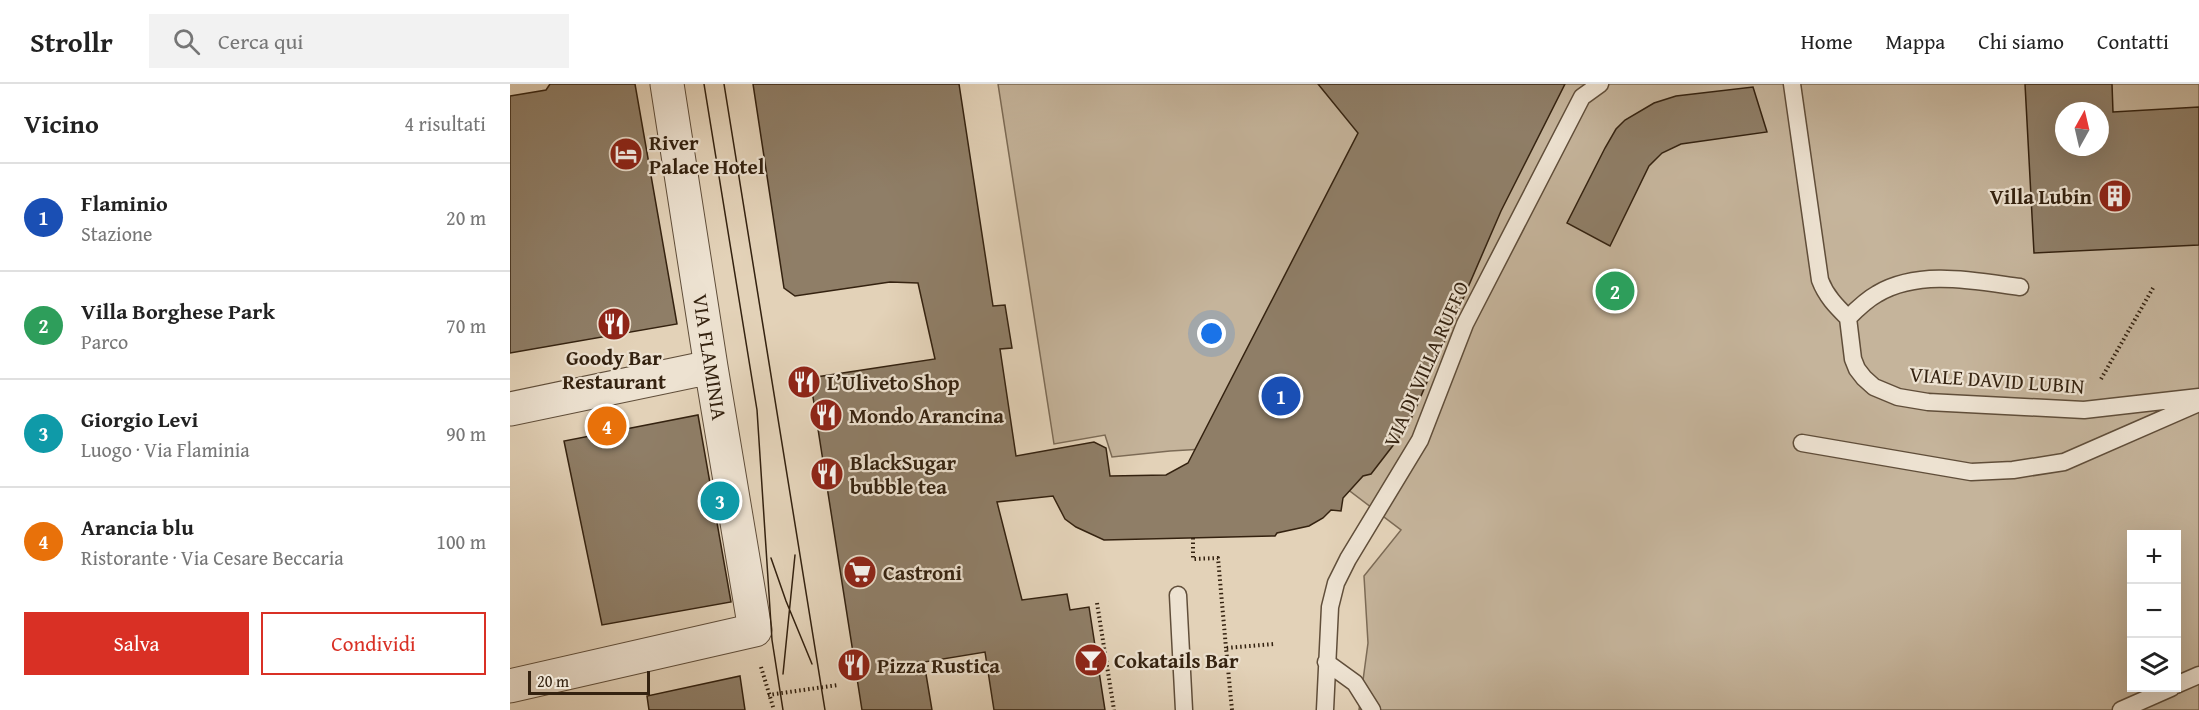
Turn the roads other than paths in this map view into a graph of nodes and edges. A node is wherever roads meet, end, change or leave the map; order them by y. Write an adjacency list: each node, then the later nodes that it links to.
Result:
1 (667, 84): 6 (street, VIA FLAMINIA)
2 (1600, 84): 12 (lane, VIA DI VILLA RUFFO)
3 (1792, 84): 5 (lane)
4 (2020, 287): 5 (lane)
5 (1848, 318): 7 (lane, VIALE DAVID LUBIN)
6 (711, 367): 9 (street); 15 (street, VIA FLAMINIA)
7 (2199, 396)
8 (2199, 403): 10 (lane)
9 (510, 409)
10 (1802, 443)
11 (1178, 595): 17 (lane)
12 (1326, 662): 18 (lane, VIA DI VILLA RUFFO); 19 (lane)
13 (2199, 675): 14 (lane)
14 (2181, 683)
15 (510, 686)
16 (2160, 692): 20 (lane)
17 (1184, 710)
18 (1325, 710)
19 (1372, 710)
20 (2121, 710)

